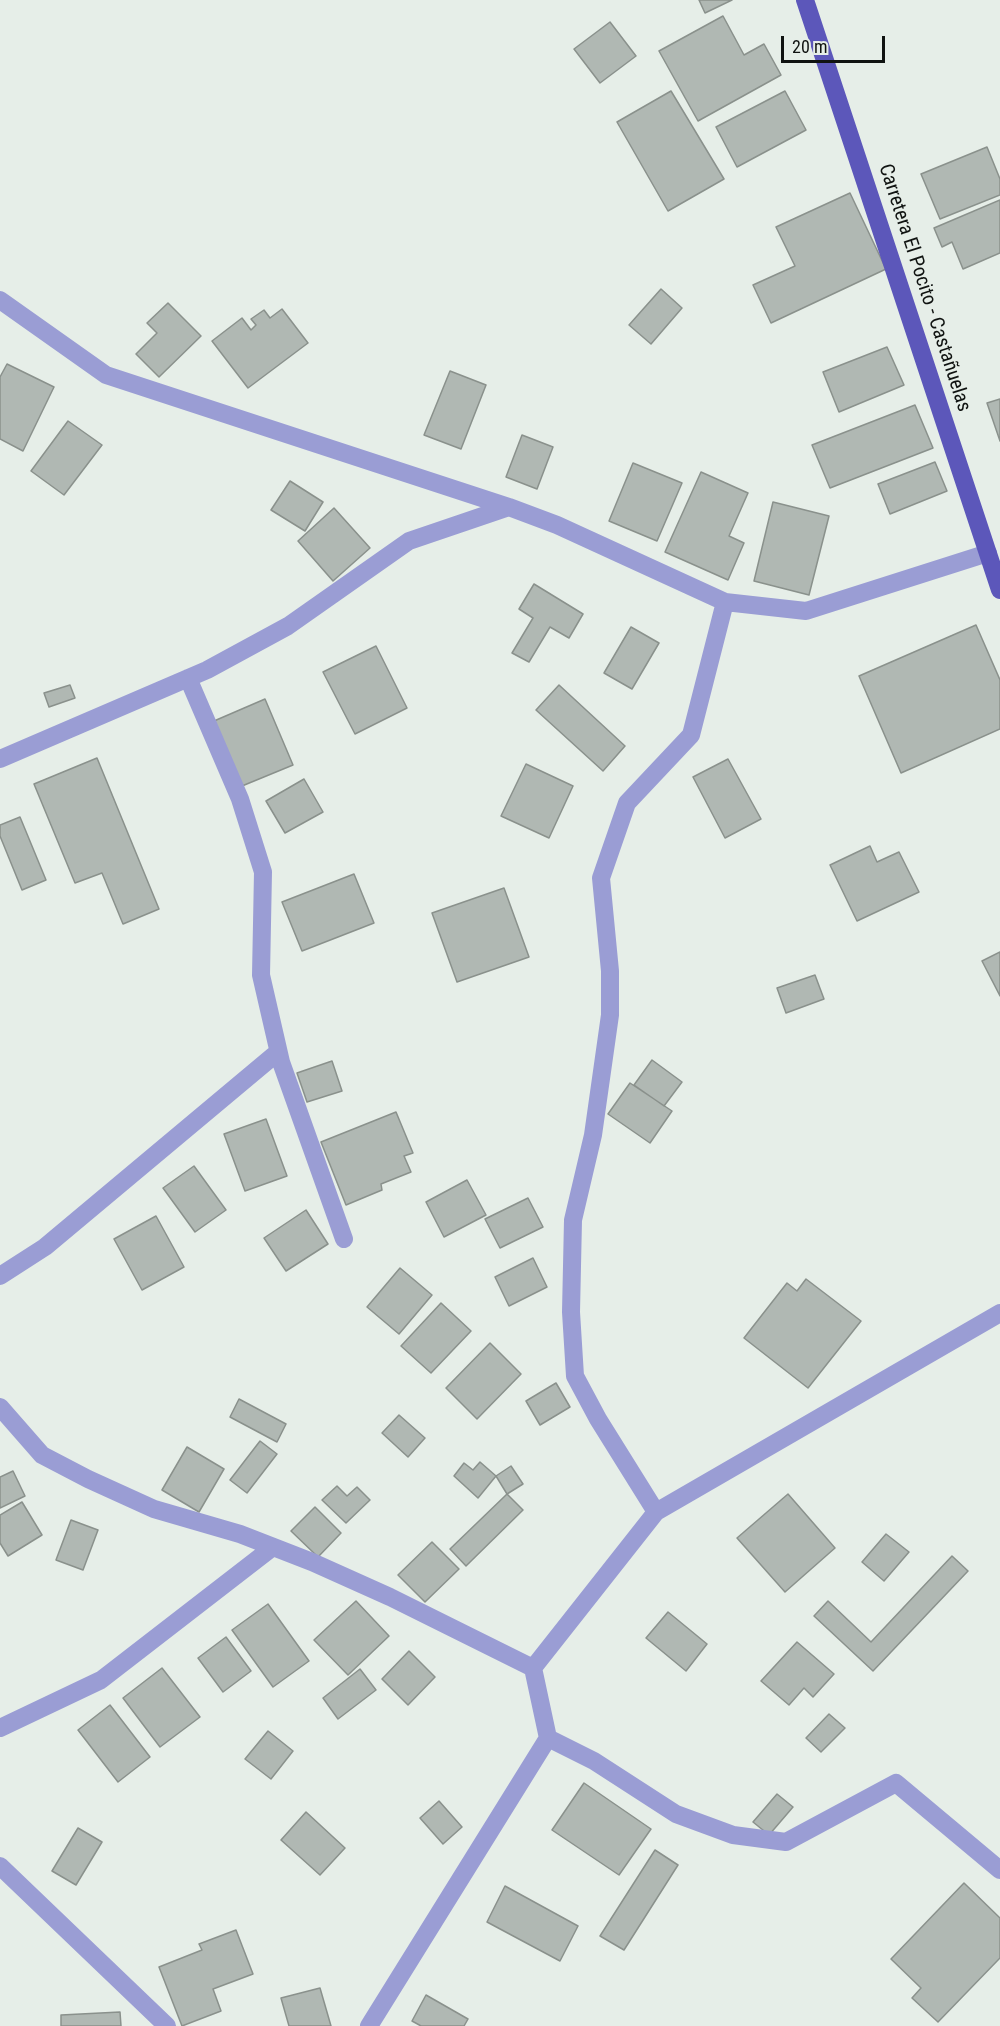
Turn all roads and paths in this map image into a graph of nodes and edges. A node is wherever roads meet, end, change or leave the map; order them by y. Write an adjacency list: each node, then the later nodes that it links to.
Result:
1 (805, 0): 4 (main road, Carretera El Pocito - Castañuelas)
2 (0, 300): 3 (street)
3 (509, 507): 6 (street); 7 (street)
4 (988, 553): 5 (main road, Carretera El Pocito - Castañuelas); 6 (street)
5 (1000, 590)
6 (725, 602): 14 (street)
7 (188, 678): 8 (street); 9 (street)
8 (0, 759)
9 (278, 1052): 10 (street); 11 (street)
10 (344, 1239)
11 (0, 1276)
12 (1000, 1313): 14 (street)
13 (0, 1407): 15 (street)
14 (656, 1512): 16 (street)
15 (273, 1547): 16 (street); 17 (street)
16 (533, 1668): 18 (street)
17 (0, 1728)
18 (548, 1738): 20 (street); 22 (street)
19 (0, 1866): 21 (street)
20 (1000, 1870)
21 (167, 2026)
22 (369, 2026)

